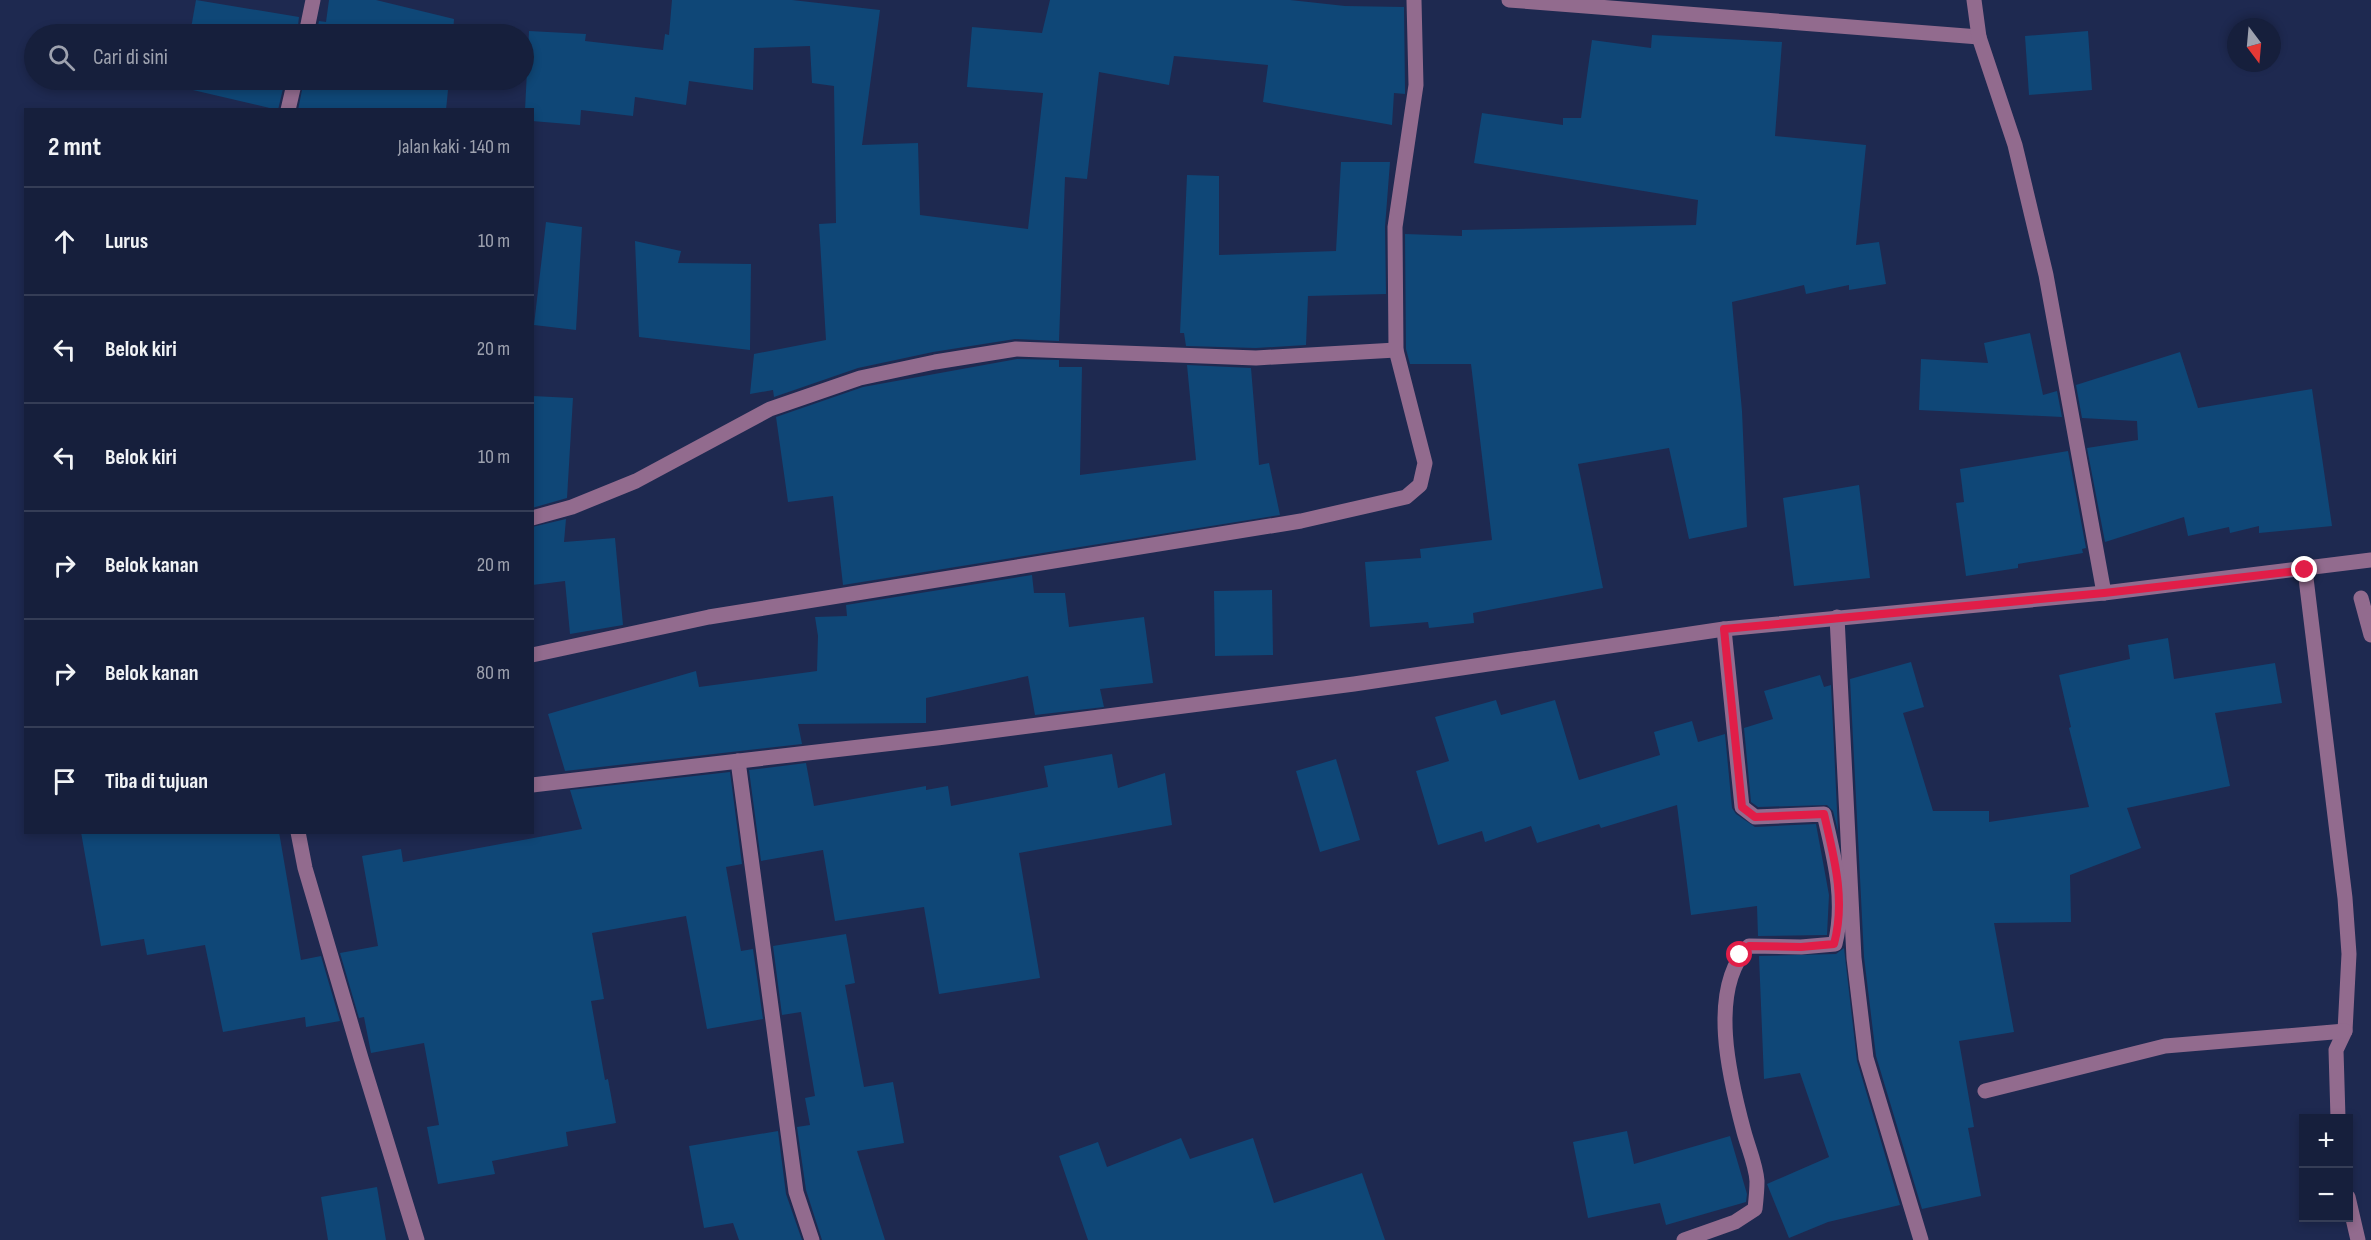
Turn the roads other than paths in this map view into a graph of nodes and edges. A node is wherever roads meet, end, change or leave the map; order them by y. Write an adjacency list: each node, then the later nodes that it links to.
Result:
1 (313, 0): 5 (street)
2 (1414, 0): 9 (street)
3 (1509, 0): 6 (street)
4 (1974, 0): 6 (street)
5 (308, 24)
6 (1979, 37): 13 (street)
7 (293, 90): 8 (street)
8 (288, 108)
9 (1396, 350): 10 (street); 18 (street)
10 (534, 517)
11 (2371, 561): 12 (street)
12 (2305, 570): 13 (street); 22 (street)
13 (2104, 593): 15 (street)
14 (2361, 598): 17 (street)
15 (1837, 617): 16 (street); 29 (street)
16 (1724, 629): 19 (street); 28 (street)
17 (2371, 635)
18 (534, 655)
19 (738, 761): 20 (street); 27 (street)
20 (534, 784)
21 (298, 834): 26 (street)
22 (2345, 1031): 23 (street); 24 (street)
23 (1984, 1091)
24 (2338, 1114)
25 (2353, 1216): 30 (street)
26 (417, 1240)
27 (812, 1240)
28 (1684, 1240)
29 (1921, 1240)
30 (2358, 1240)

